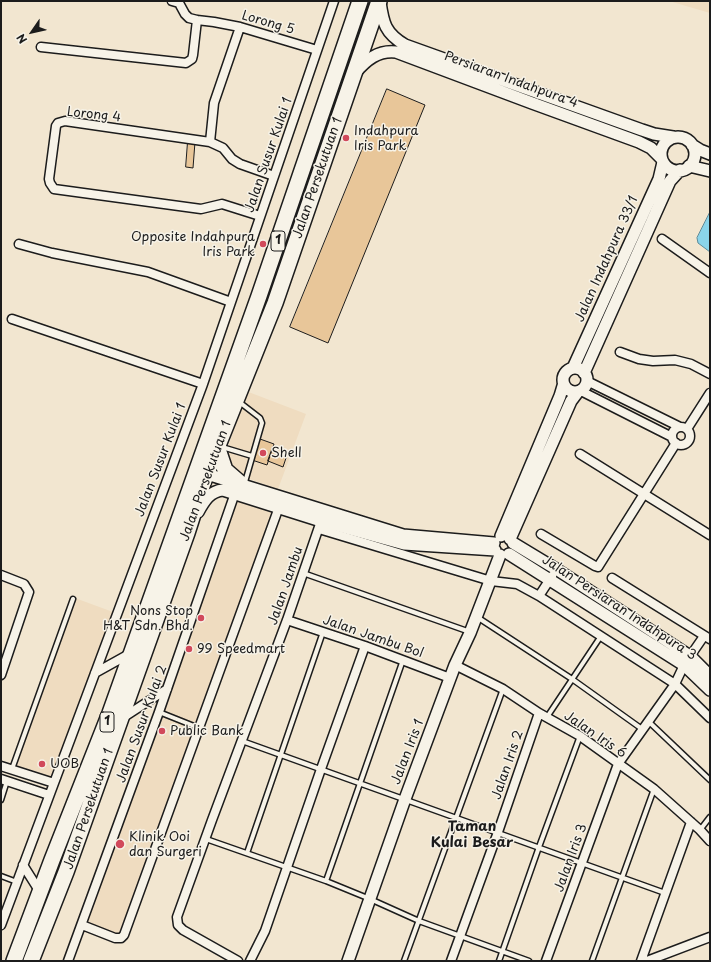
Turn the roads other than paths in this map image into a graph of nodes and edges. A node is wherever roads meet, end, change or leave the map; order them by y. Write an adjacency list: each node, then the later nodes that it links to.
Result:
1 (172, 1): 5 (street)
2 (334, 1): 8 (street, Jalan Susur Kulai 1)
3 (360, 1): 38 (highway, Jalan Persekutuan 1 / 1)
4 (379, 1): 9 (highway, Jalan Persekutuan 1 / 1); 10 (street, Persiaran Indahpura 4)
5 (197, 20): 6 (street, Lorong 5); 7 (street)
6 (240, 27): 8 (street, Lorong 5); 11 (street)
7 (41, 47)
8 (317, 50): 17 (street, Jalan Susur Kulai 1)
9 (353, 76): 14 (street, Persiaran Indahpura 4); 32 (highway, Jalan Persekutuan 1 / 1)
10 (674, 138): 12 (street, Persiaran Indahpura 4); 14 (street)
11 (210, 142): 17 (street, Lorong 4); 18 (street, Lorong 4)
12 (692, 145): 13 (street, Persiaran Indahpura 4); 15 (street)
13 (710, 154)
14 (662, 160): 15 (street, Persiaran Indahpura 4); 25 (street, Jalan Indahpura 33/1)
15 (684, 168): 16 (street, Persiaran Indahpura 4); 27 (street, Jalan Indahpura 33/1)
16 (710, 171)
17 (274, 176): 18 (street, Jalan Susur Kulai 1)
18 (260, 216): 22 (street, Jalan Susur Kulai 1)
19 (662, 239): 21 (street)
20 (20, 244): 22 (street)
21 (710, 273)
22 (231, 302): 28 (street, Jalan Susur Kulai 1)
23 (12, 319): 28 (street)
24 (620, 352): 26 (street)
25 (573, 368): 27 (street); 29 (street)
26 (710, 374)
27 (586, 377): 30 (street); 33 (street)
28 (203, 384): 66 (street, Jalan Susur Kulai 1)
29 (563, 386): 30 (street); 46 (street)
30 (579, 392): 34 (street); 46 (street)
31 (710, 393): 33 (street)
32 (236, 400): 35 (highway, Jalan Persekutuan 1 / 1); 37 (lane)
33 (684, 428): 34 (street); 34 (street)
34 (674, 440): 40 (street)
35 (218, 448): 37 (lane); 38 (highway, Jalan Persekutuan 1 / 1); 39 (highway)
36 (580, 454): 40 (street)
37 (252, 456): 39 (lane)
38 (200, 477): 39 (street); 43 (highway, Jalan Persekutuan 1 / 1); 62 (highway, Jalan Persekutuan 1 / 1)
39 (239, 487): 41 (street); 43 (street); 46 (street); 72 (street, Jalan Susur Kulai 2)
40 (644, 495): 44 (street); 45 (street)
41 (279, 507): 42 (street); 81 (street)
42 (320, 525): 46 (street); 48 (street, Jalan Jambu); 52 (street)
43 (187, 533): 79 (highway, Jalan Persekutuan 1 / 1)
44 (541, 534)
45 (710, 535)
46 (503, 546): 47 (street, Jalan Persiaran Indahpura 3); 51 (street, Jalan Persiaran Indahpura 3); 52 (street, Jalan Iris 1)
47 (556, 569): 51 (street); 64 (street, Jalan Persiaran Indahpura 3)
48 (303, 573): 56 (street, Jalan Jambu); 58 (lane)
49 (1, 575): 67 (street)
50 (612, 578): 60 (street)
51 (550, 579): 53 (street); 64 (street, Jalan Persiaran Indahpura 3)
52 (491, 580): 53 (street); 55 (street, Jalan Iris 1)
53 (539, 596): 59 (street)
54 (73, 599): 88 (lane)
55 (476, 617): 58 (street, Jalan Iris 1); 70 (lane)
56 (287, 620): 57 (street, Jalan Jambu Bol); 84 (street, Jalan Jambu)
57 (323, 632): 61 (street, Jalan Jambu Bol); 85 (lane)
58 (470, 633): 65 (street, Jalan Iris 1)
59 (601, 636): 70 (lane); 71 (street)
60 (707, 637): 64 (street, Jalan Iris 3)
61 (365, 646): 63 (street, Jalan Jambu Bol); 89 (street)
62 (132, 652): 66 (street); 114 (highway, Jalan Persekutuan 1 / 1)
63 (403, 660): 69 (street, Jalan Jambu Bol); 93 (lane)
64 (687, 660): 68 (street, Jalan Persiaran Indahpura 3); 71 (street, Jalan Iris 3); 74 (street, Jalan Persiaran Indahpura 3)
65 (455, 665): 69 (street, Jalan Iris 1); 73 (street, Jalan Iris 6)
66 (94, 673): 92 (street, Jalan Susur Kulai 1)
67 (1, 675)
68 (710, 676)
69 (450, 678): 96 (street, Jalan Iris 1)
70 (572, 679): 77 (lane); 82 (lane)
71 (675, 684): 78 (street); 80 (street, Jalan Iris 3)
72 (167, 689): 75 (street, Jalan Susur Kulai 2); 79 (street)
73 (503, 689): 76 (street, Jalan Iris 6); 98 (lane)
74 (710, 690)
75 (159, 712): 81 (lane); 119 (street, Jalan Susur Kulai 2)
76 (539, 712): 77 (street, Jalan Iris 6); 102 (street, Jalan Iris 2)
77 (547, 717): 83 (street, Jalan Iris 6)
78 (710, 718)
79 (120, 721): 124 (highway, Jalan Persekutuan 1 / 1)
80 (648, 721): 82 (street, Jalan Iris 3); 91 (lane)
81 (199, 728): 119 (street)
82 (642, 729): 86 (street, Jalan Iris 3)
83 (580, 736): 86 (street, Jalan Iris 6); 105 (lane)
84 (241, 741): 85 (lane); 103 (street, Jalan Jambu)
85 (281, 755): 89 (lane); 106 (lane)
86 (618, 764): 94 (street, Jalan Iris 6); 107 (street, Jalan Iris 3)
87 (1, 766): 88 (street)
88 (12, 769): 92 (street)
89 (321, 769): 93 (lane); 109 (street)
90 (4, 780): 95 (street); 97 (lane)
91 (710, 780)
92 (54, 783): 95 (street, Jalan Susur Kulai 1)
93 (360, 783): 96 (lane); 112 (lane)
94 (654, 789): 100 (street, Jalan Iris 6); 111 (lane)
95 (49, 795): 108 (street, Jalan Susur Kulai 1)
96 (405, 799): 98 (lane); 116 (street, Jalan Iris 1)
97 (1, 800)
98 (456, 817): 102 (lane); 117 (lane)
99 (710, 818): 101 (lane)
100 (691, 822): 101 (street, Jalan Iris 6); 115 (street)
101 (700, 830): 104 (street, Jalan Iris 6)
102 (498, 832): 105 (lane); 120 (street, Jalan Iris 2)
103 (206, 839): 106 (lane); 126 (street, Jalan Jambu)
104 (710, 841)
105 (539, 847): 107 (lane); 122 (lane)
106 (247, 853): 109 (lane)
107 (582, 862): 111 (lane); 133 (street, Jalan Iris 3)
108 (23, 865): 113 (street, Jalan Susur Kulai 1); 114 (street)
109 (286, 867): 112 (lane); 127 (street)
110 (1, 876): 113 (lane)
111 (622, 877): 115 (lane); 134 (lane)
112 (326, 881): 116 (lane)
113 (17, 882): 118 (street, Jalan Susur Kulai 1)
114 (40, 892): 123 (highway, Jalan Persekutuan 1 / 1)
115 (665, 893): 135 (street)
116 (370, 899): 117 (lane); 128 (street, Jalan Iris 1)
117 (419, 921): 120 (lane); 129 (lane)
118 (1, 925)
119 (82, 925): 125 (street, Jalan Susur Kulai 2)
120 (460, 935): 122 (lane); 130 (street, Jalan Iris 2)
121 (710, 937): 136 (street)
122 (502, 951): 131 (lane); 132 (lane)
123 (14, 961)
124 (30, 961)
125 (68, 961)
126 (238, 961)
127 (250, 961)
128 (348, 961)
129 (404, 961)
130 (451, 961)
131 (499, 961)
132 (529, 961)
133 (546, 961)
134 (592, 961)
135 (641, 961)
136 (647, 961)

